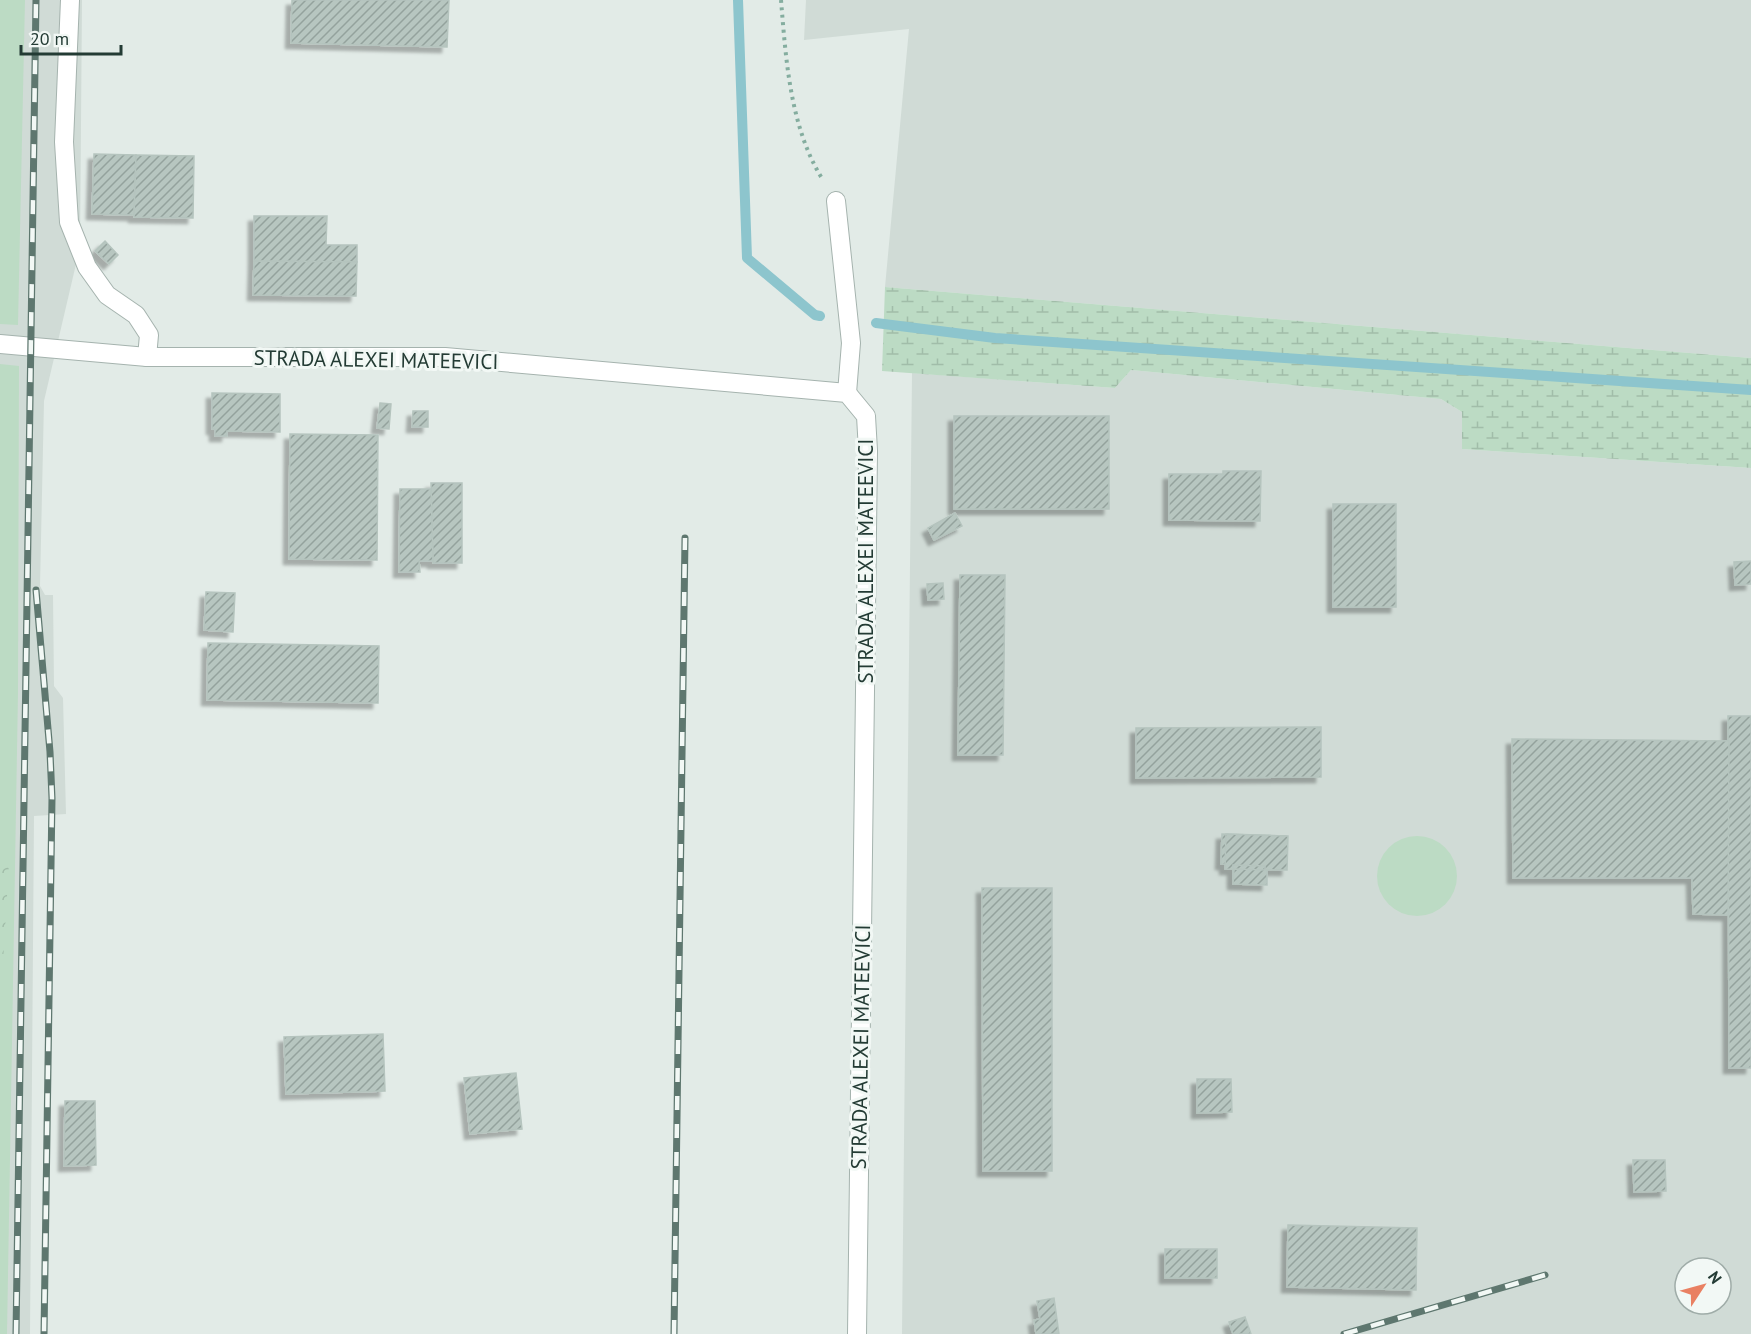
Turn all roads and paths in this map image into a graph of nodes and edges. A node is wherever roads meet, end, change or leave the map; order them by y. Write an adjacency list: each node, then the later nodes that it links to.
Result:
1 (70, 0): 5 (street)
2 (781, 0): 3 (path)
3 (836, 201): 6 (street)
4 (0, 344): 5 (street, STRADA ALEXEI MATEEVICI)
5 (147, 357): 6 (street, STRADA ALEXEI MATEEVICI)
6 (847, 393): 7 (street, STRADA ALEXEI MATEEVICI)
7 (856, 1334)

